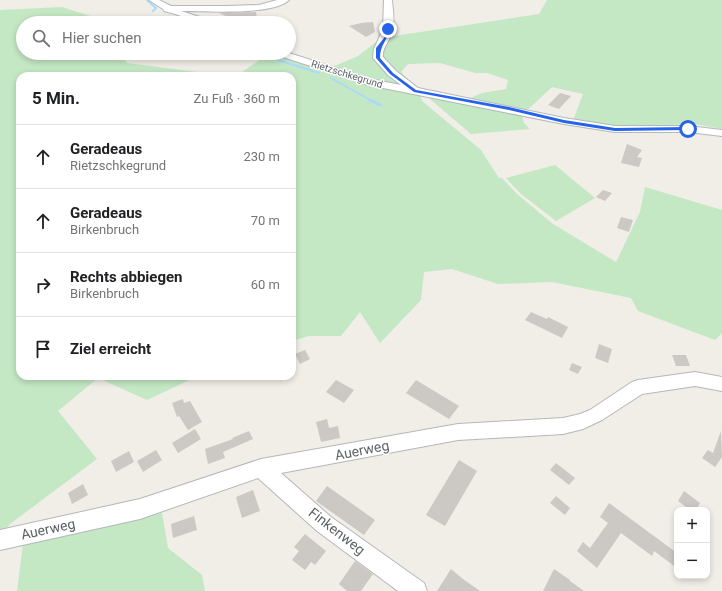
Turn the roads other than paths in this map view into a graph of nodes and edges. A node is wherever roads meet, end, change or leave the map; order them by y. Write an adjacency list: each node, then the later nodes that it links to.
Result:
1 (153, 0): 4 (street)
2 (285, 0): 4 (street)
3 (388, 0): 7 (street)
4 (167, 9): 5 (street)
5 (188, 16)
6 (296, 58): 7 (street, Rietzschkegrund)
7 (414, 91): 8 (street, Rietzschkegrund)
8 (722, 133)
9 (722, 384): 10 (street, Auerweg)
10 (261, 468): 11 (street, Auerweg); 12 (street, Finkenweg)
11 (0, 540)
12 (416, 591)

